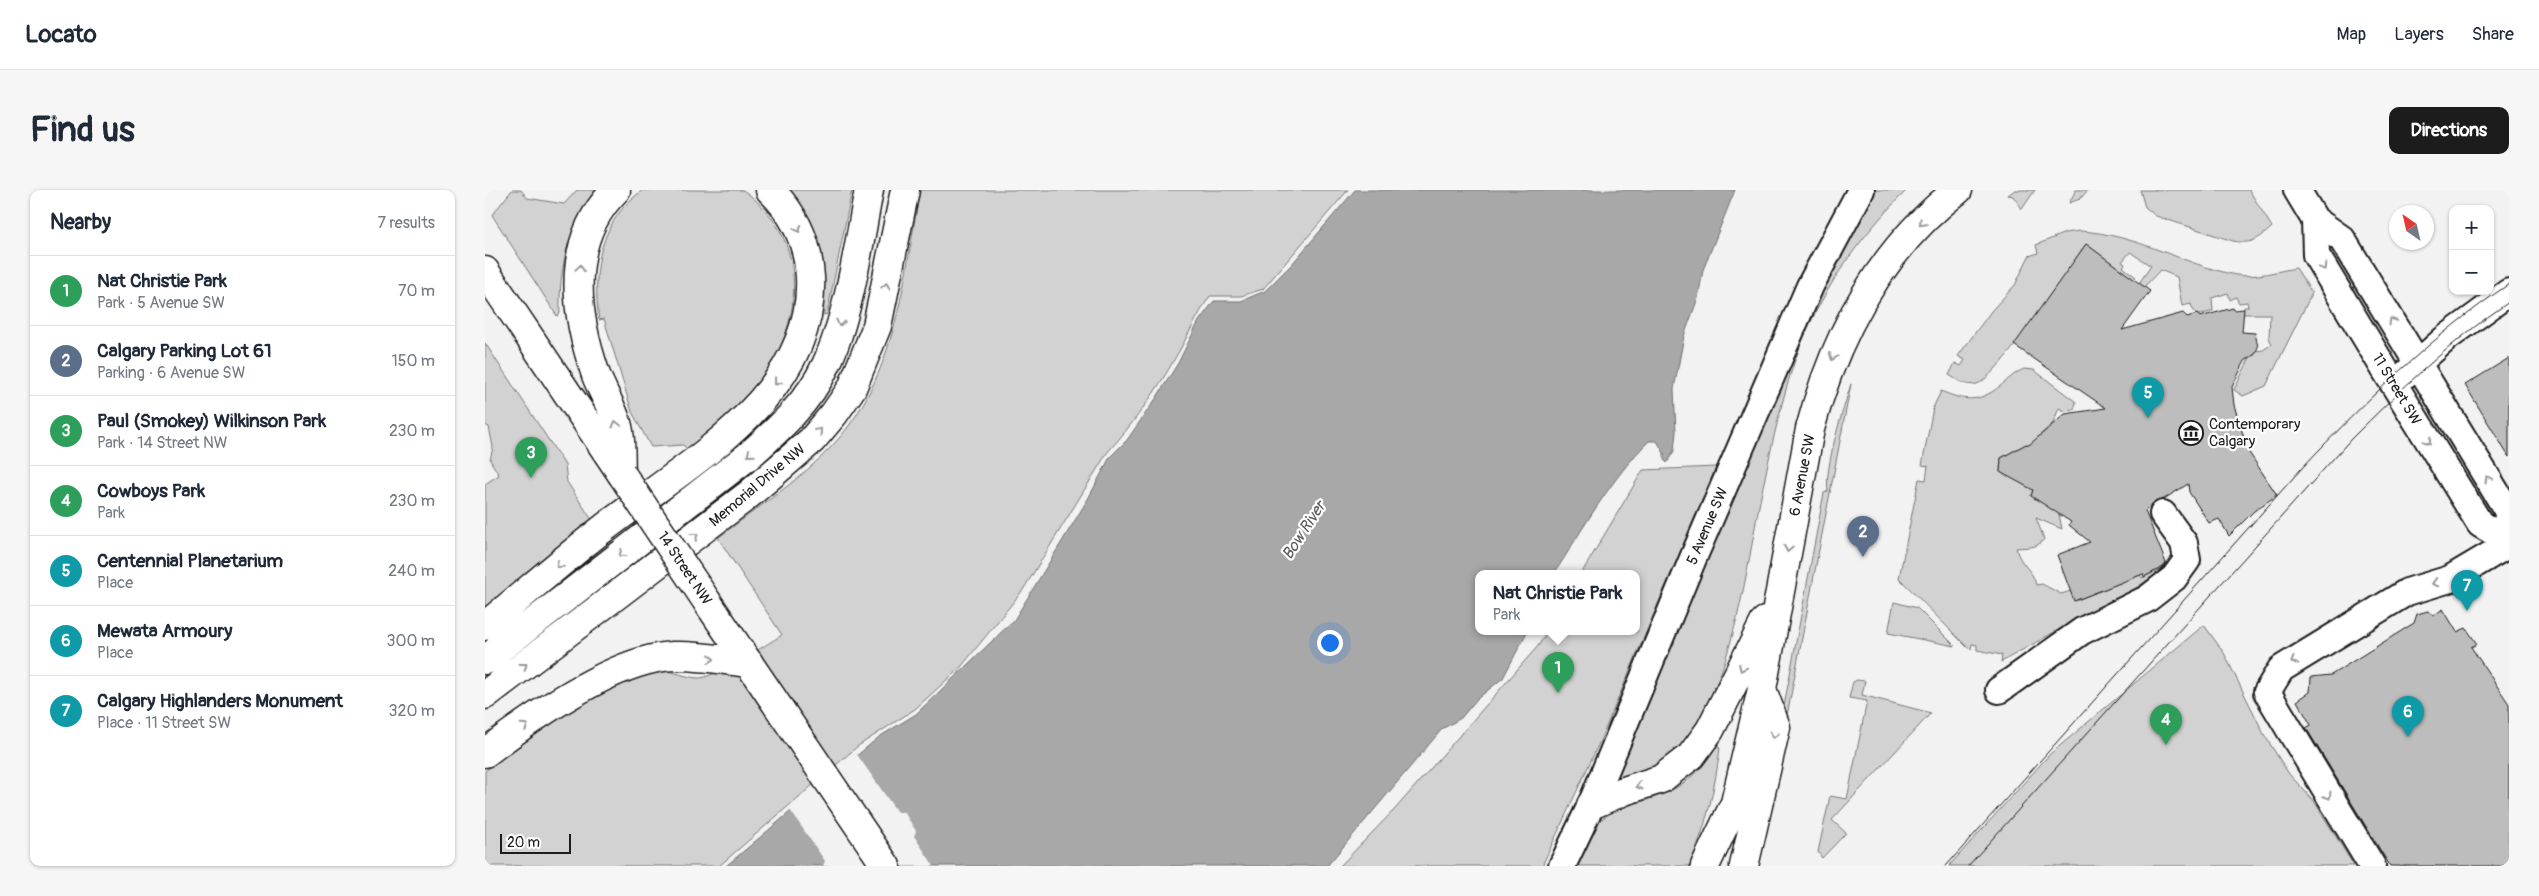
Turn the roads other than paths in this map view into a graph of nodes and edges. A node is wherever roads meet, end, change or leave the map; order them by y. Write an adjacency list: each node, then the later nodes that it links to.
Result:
1 (616, 190): 13 (main road, one-way to 1)
2 (770, 190): 18 (main road, one-way to 18)
3 (869, 190): 19 (main road, Memorial Drive NW, one-way to 19)
4 (905, 190): 23 (main road, Memorial Drive NW, one-way to 4)
5 (1861, 190): 26 (street, 5 Avenue SW)
6 (1959, 190): 17 (main road, 6 Avenue SW, one-way to 17)
7 (2301, 191): 8 (street, 11 Street SW)
8 (2315, 220): 11 (street, 11 Street SW, one-way to 8); 12 (street, 11 Street SW, one-way to 12)
9 (485, 270): 13 (main road, 14 Street NW)
10 (2509, 292): 11 (street)
11 (2418, 363): 12 (street); 15 (street, 11 Street SW, one-way to 11)
12 (2394, 384): 16 (street, 11 Street SW, one-way to 16)
13 (621, 473): 20 (main road, 14 Street NW, bridge)
14 (2163, 514): 22 (street)
15 (2508, 514)
16 (2509, 542): 32 (street, one-way to 32)
17 (1779, 593): 21 (main road, 6 Avenue SW); 26 (main road, one-way to 26)
18 (485, 626)
19 (485, 660)
20 (749, 662): 24 (main road, one-way to 20); 27 (main road, 14 Street NW)
21 (1762, 689): 25 (main road, 6 Avenue SW); 31 (main road, one-way to 31)
22 (1999, 690)
23 (485, 695)
24 (485, 753)
25 (1735, 803): 29 (main road); 30 (main road)
26 (1591, 805): 28 (street, 5 Avenue SW)
27 (886, 866)
28 (1562, 866)
29 (1705, 866)
30 (1726, 866)
31 (1744, 866)
32 (2372, 866)

